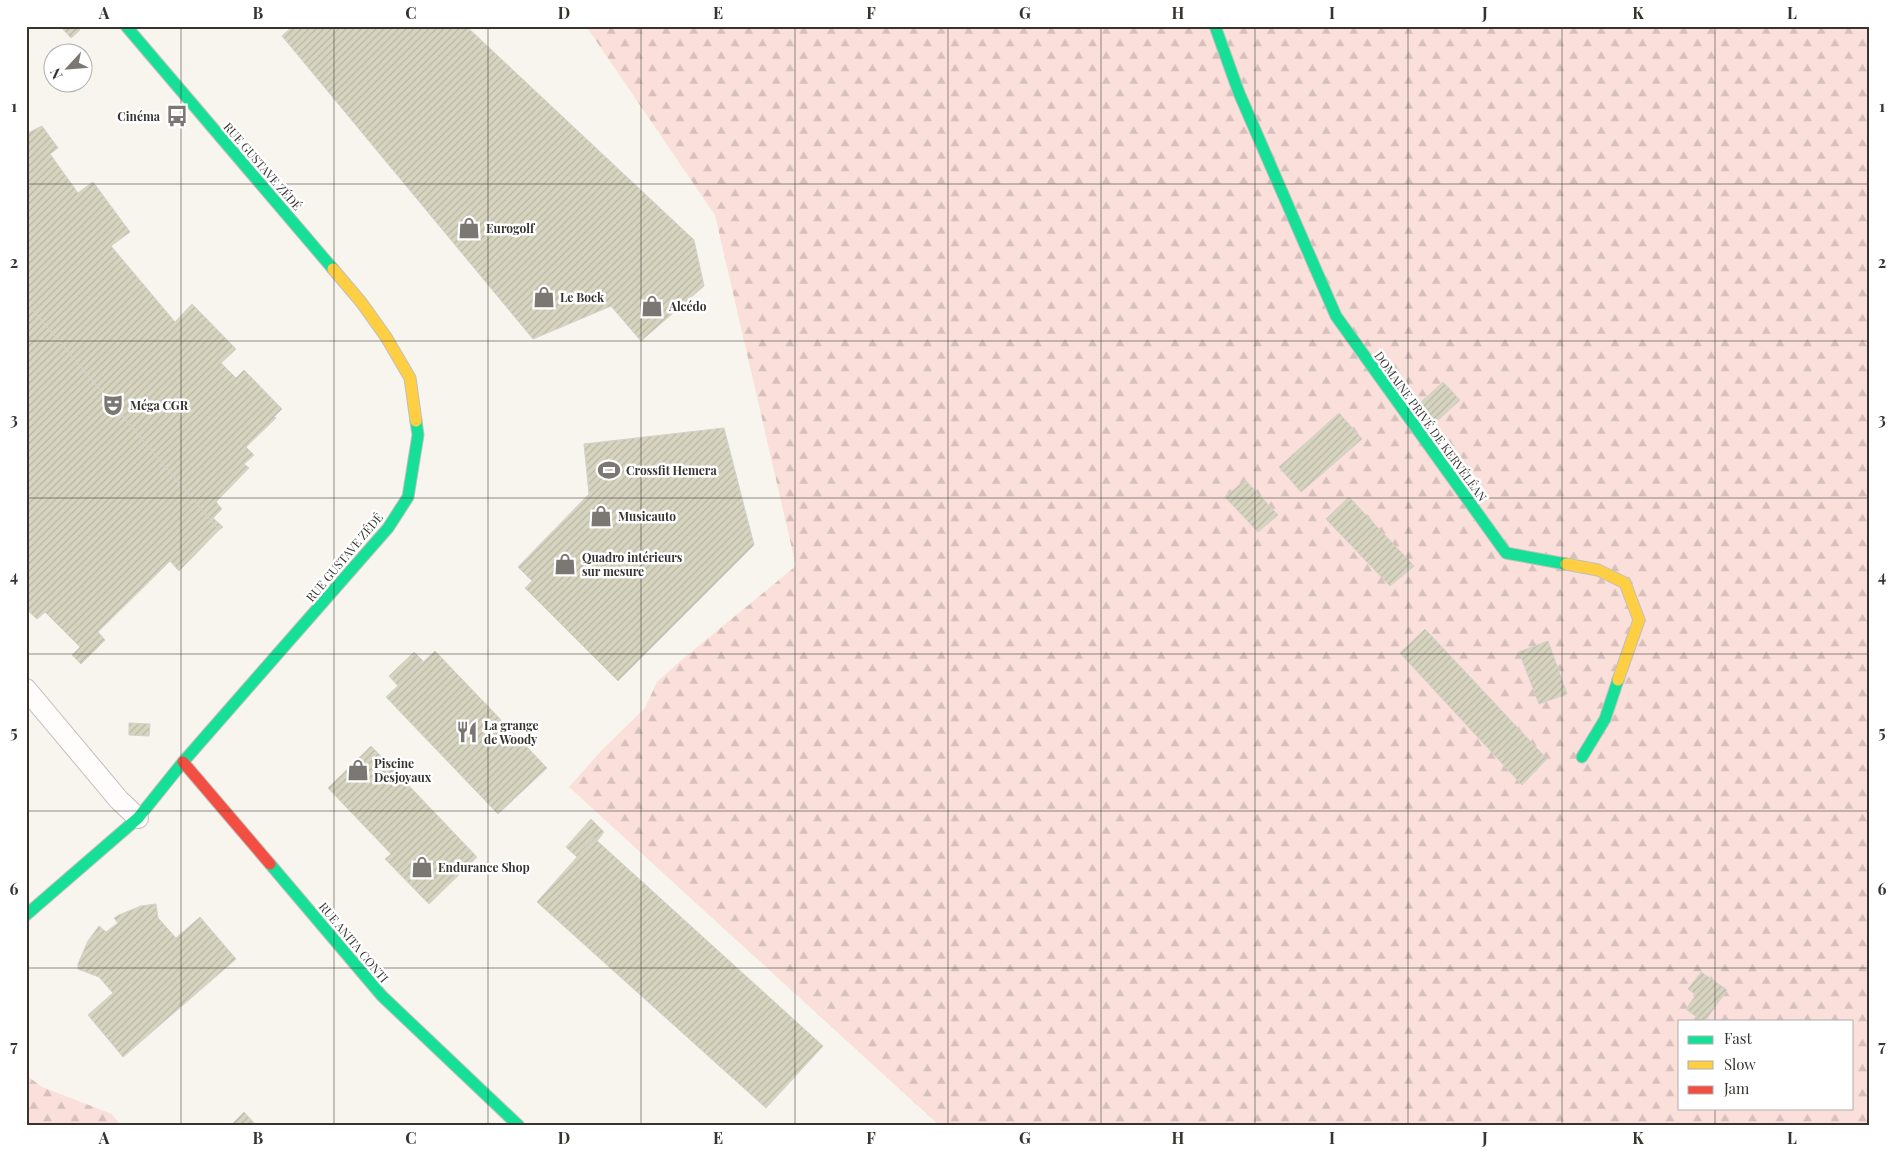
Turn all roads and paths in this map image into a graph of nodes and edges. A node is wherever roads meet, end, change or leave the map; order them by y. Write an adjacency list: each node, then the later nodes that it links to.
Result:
1 (126, 26): 5 (street, RUE GUSTAVE ZÉDÉ)
2 (1215, 26): 4 (street, DOMAINE PRIVÉ DE KERVÉLÉAN)
3 (26, 689): 6 (lane)
4 (1582, 757)
5 (183, 762): 6 (street, RUE GUSTAVE ZÉDÉ); 8 (street, RUE ANITA CONTI)
6 (138, 818): 7 (street, RUE GUSTAVE ZÉDÉ)
7 (26, 915)
8 (519, 1126)

